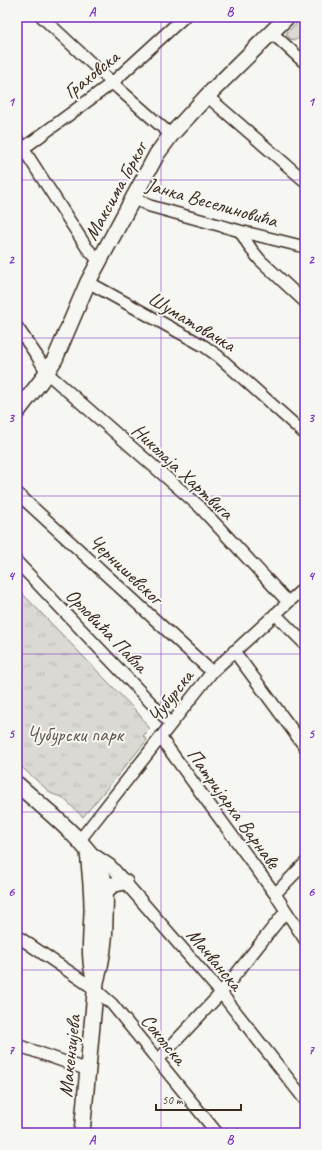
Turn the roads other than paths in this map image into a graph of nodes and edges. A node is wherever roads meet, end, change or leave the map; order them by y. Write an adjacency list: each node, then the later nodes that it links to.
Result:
1 (42, 17): 6 (street)
2 (184, 17): 6 (street, Граховска)
3 (287, 17): 4 (main road, Максима Горког)
4 (271, 32): 5 (street); 7 (main road, Максима Горког)
5 (305, 63)
6 (112, 83): 8 (street); 10 (street, Граховска)
7 (207, 96): 8 (main road, Максима Горког); 11 (street)
8 (171, 135): 12 (main road, Максима Горког)
9 (17, 139): 10 (street)
10 (20, 151): 15 (street)
11 (305, 181)
12 (133, 198): 13 (street, Јанка Веселиновића); 15 (main road, Максима Горког)
13 (240, 231): 14 (street, Јанка Веселиновића); 17 (street)
14 (305, 247)
15 (99, 261): 16 (main road, Максима Горког)
16 (88, 282): 19 (main road, Максима Горког); 21 (street, Шуматовачка)
17 (305, 302)
18 (17, 327): 19 (street, Николаја Хартвига)
19 (47, 373): 20 (main road, Максима Горког); 25 (street, Николаја Хартвига)
20 (17, 412)
21 (305, 434)
22 (17, 493): 29 (street, Чернишевског)
23 (17, 562): 30 (street, Орловића Павла)
24 (305, 587): 25 (street, Чубурска)
25 (288, 602): 26 (street, Чубурска)
26 (274, 614): 27 (street); 28 (street, Чубурска)
27 (305, 644)
28 (234, 650): 29 (street, Чубурска); 32 (street)
29 (212, 672): 30 (street, Чубурска)
30 (170, 724): 31 (street, Чубурска)
31 (160, 737): 34 (street, Чубурска); 38 (street, Патријарха Варнаве)
32 (305, 747)
33 (17, 784): 34 (main road)
34 (83, 845): 36 (street, Мачванска); 37 (main road, Макензијева); 42 (main road, Макензијева)
35 (305, 863): 38 (street)
36 (125, 882): 37 (main road); 43 (street, Мачванска)
37 (105, 893): 42 (main road, Макензијева)
38 (275, 894): 39 (street, Патријарха Варнаве)
39 (286, 911): 41 (street, Патријарха Варнаве); 43 (street)
40 (17, 936): 42 (street, Соколска)
41 (305, 940)
42 (96, 986): 45 (street, Соколска); 46 (main road, Макензијева)
43 (221, 993): 45 (street); 47 (street, Мачванска)
44 (17, 1044): 46 (street)
45 (158, 1060): 49 (street, Соколска)
46 (88, 1070): 48 (main road, Макензијева)
47 (305, 1100)
48 (82, 1133)
49 (217, 1133)

